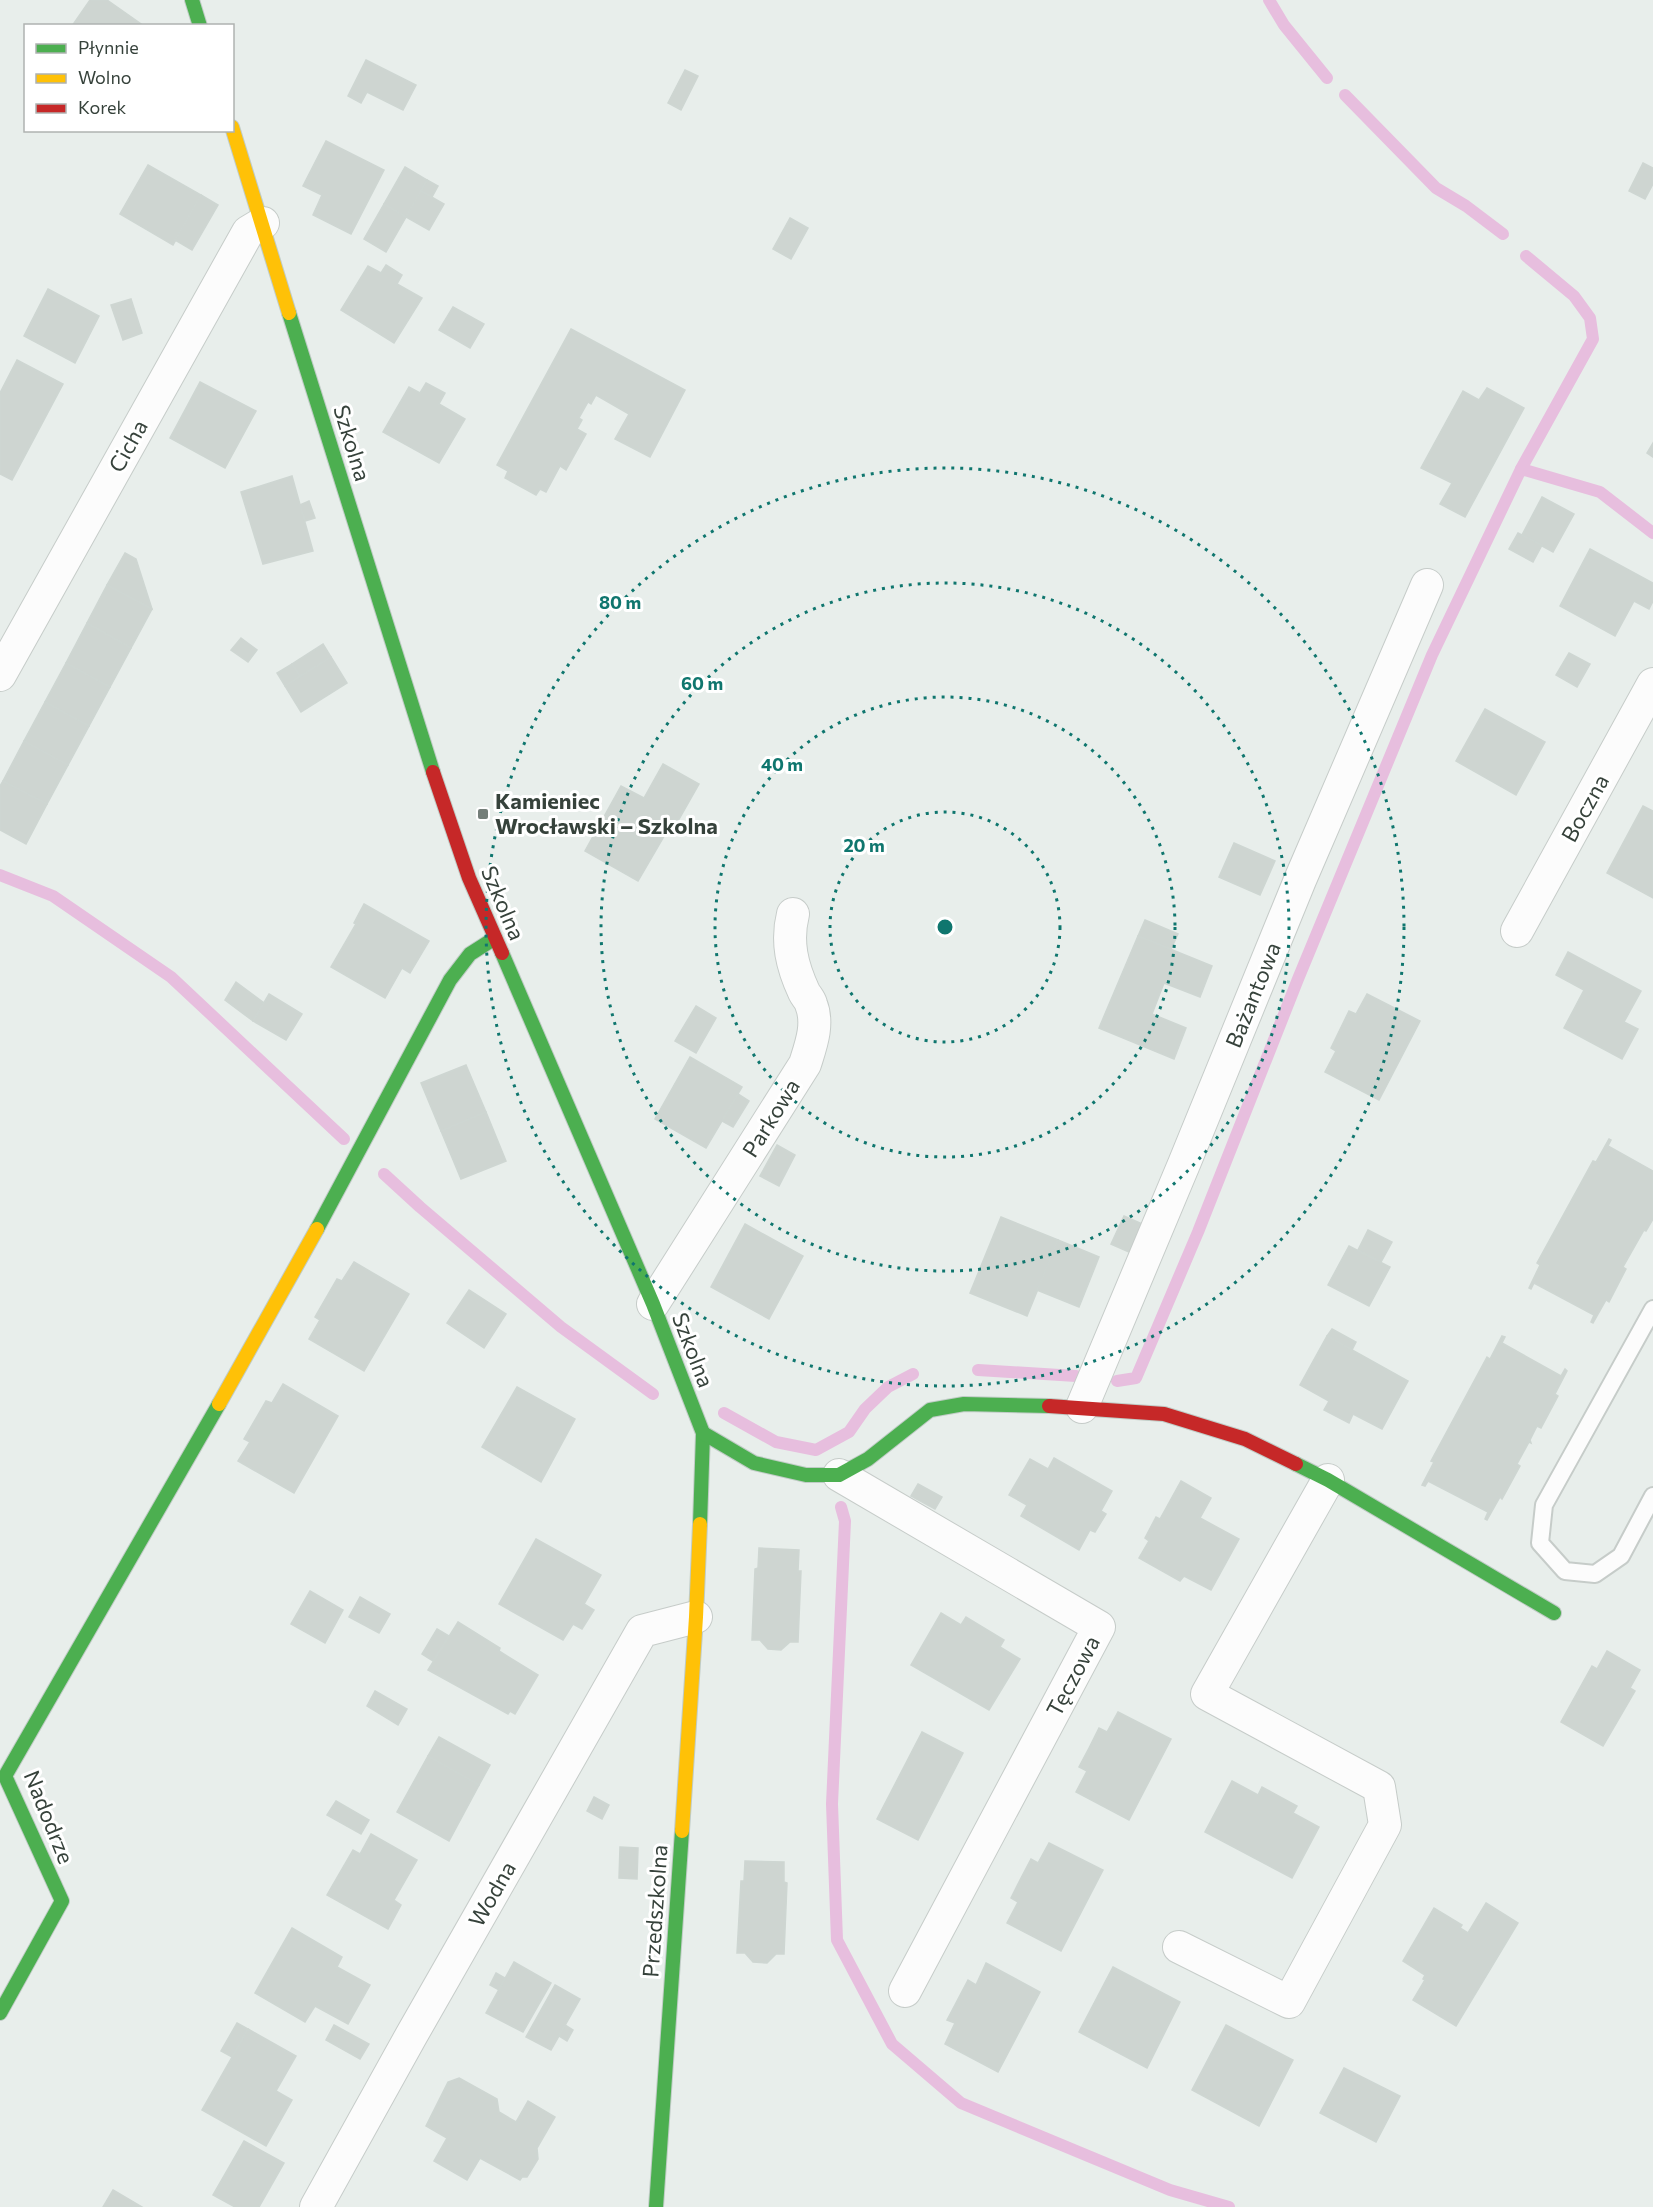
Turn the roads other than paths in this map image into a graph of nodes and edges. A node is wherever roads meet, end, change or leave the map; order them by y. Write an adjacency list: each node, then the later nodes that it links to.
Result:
1 (192, 0): 2 (street)
2 (199, 24)
3 (234, 132): 4 (street, Szkolna)
4 (263, 223): 6 (street, Cicha); 10 (street, Szkolna)
5 (1427, 585): 13 (street, Bażantowa)
6 (0, 675)
7 (1653, 684): 9 (street, Boczna)
8 (793, 914): 11 (street, Parkowa)
9 (1517, 931)
10 (495, 938): 11 (street, Szkolna); 22 (street, Nadodrze)
11 (653, 1304): 14 (street, Szkolna)
12 (1653, 1309): 17 (lane)
13 (1082, 1407): 15 (street); 16 (street)
14 (703, 1433): 15 (street); 19 (street, Szkolna)
15 (839, 1475): 21 (street, Tęczowa)
16 (1328, 1480): 18 (street); 20 (street)
17 (1653, 1496)
18 (1554, 1613)
19 (696, 1617): 23 (street, Wodna); 24 (street, Przedszkolna)
20 (1179, 1947)
21 (905, 1991)
22 (0, 2013)
23 (316, 2207)
24 (656, 2207)

